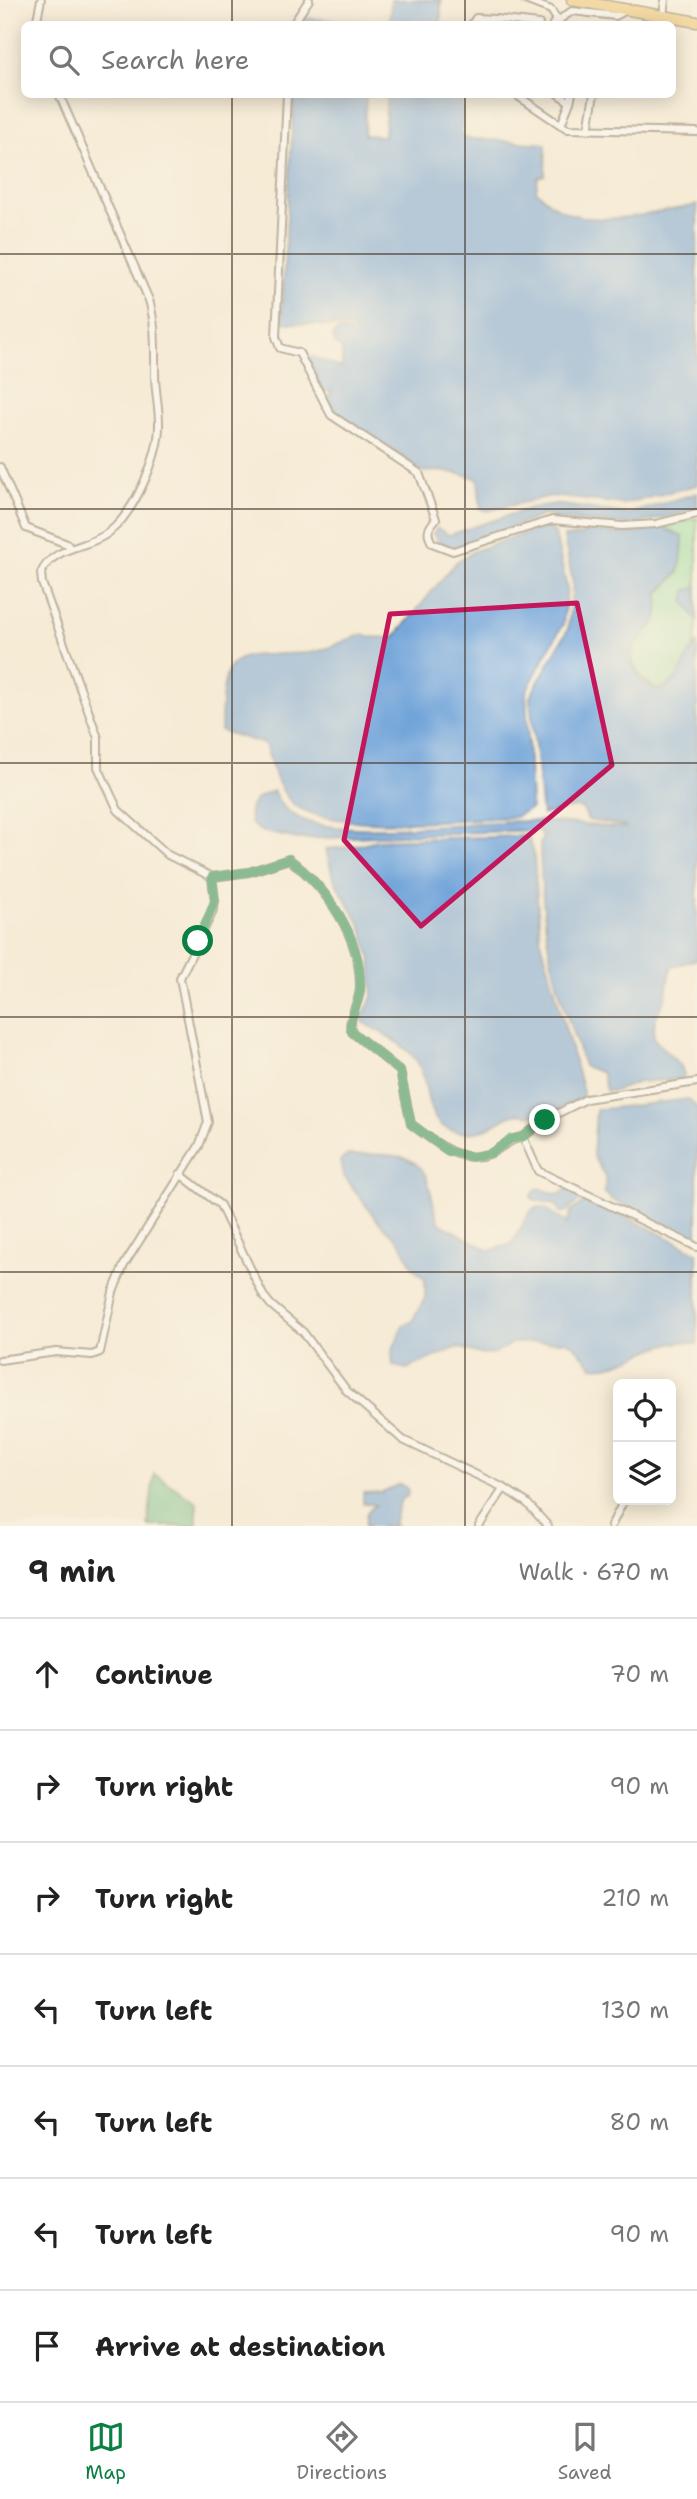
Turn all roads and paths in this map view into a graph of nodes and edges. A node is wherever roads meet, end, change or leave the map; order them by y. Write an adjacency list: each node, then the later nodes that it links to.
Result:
1 (41, 0): 8 (street)
2 (309, 0): 9 (street)
3 (525, 0): 12 (street)
4 (572, 0): 6 (main road)
5 (665, 0): 7 (street)
6 (626, 10): 7 (main road); 13 (street)
7 (663, 16): 14 (main road)
8 (37, 21)
9 (295, 21)
10 (474, 21): 11 (street)
11 (491, 21)
12 (556, 21)
13 (560, 21)
14 (697, 22)
15 (61, 98): 25 (street)
16 (287, 98): 24 (street)
17 (521, 98): 20 (street)
18 (571, 98): 20 (street)
19 (593, 98): 21 (street)
20 (561, 125): 21 (street)
21 (588, 130): 22 (street)
22 (697, 132)
23 (0, 467): 25 (street)
24 (697, 514)
25 (70, 548): 26 (street)
26 (212, 877): 28 (street); 29 (street)
27 (697, 1082): 28 (street)
28 (523, 1137): 30 (street)
29 (180, 1174): 31 (street); 32 (street)
30 (697, 1247)
31 (0, 1360)
32 (504, 1488): 34 (street); 35 (street)
33 (622, 1505): 36 (street)
34 (479, 1526)
35 (548, 1526)
36 (611, 1526)

